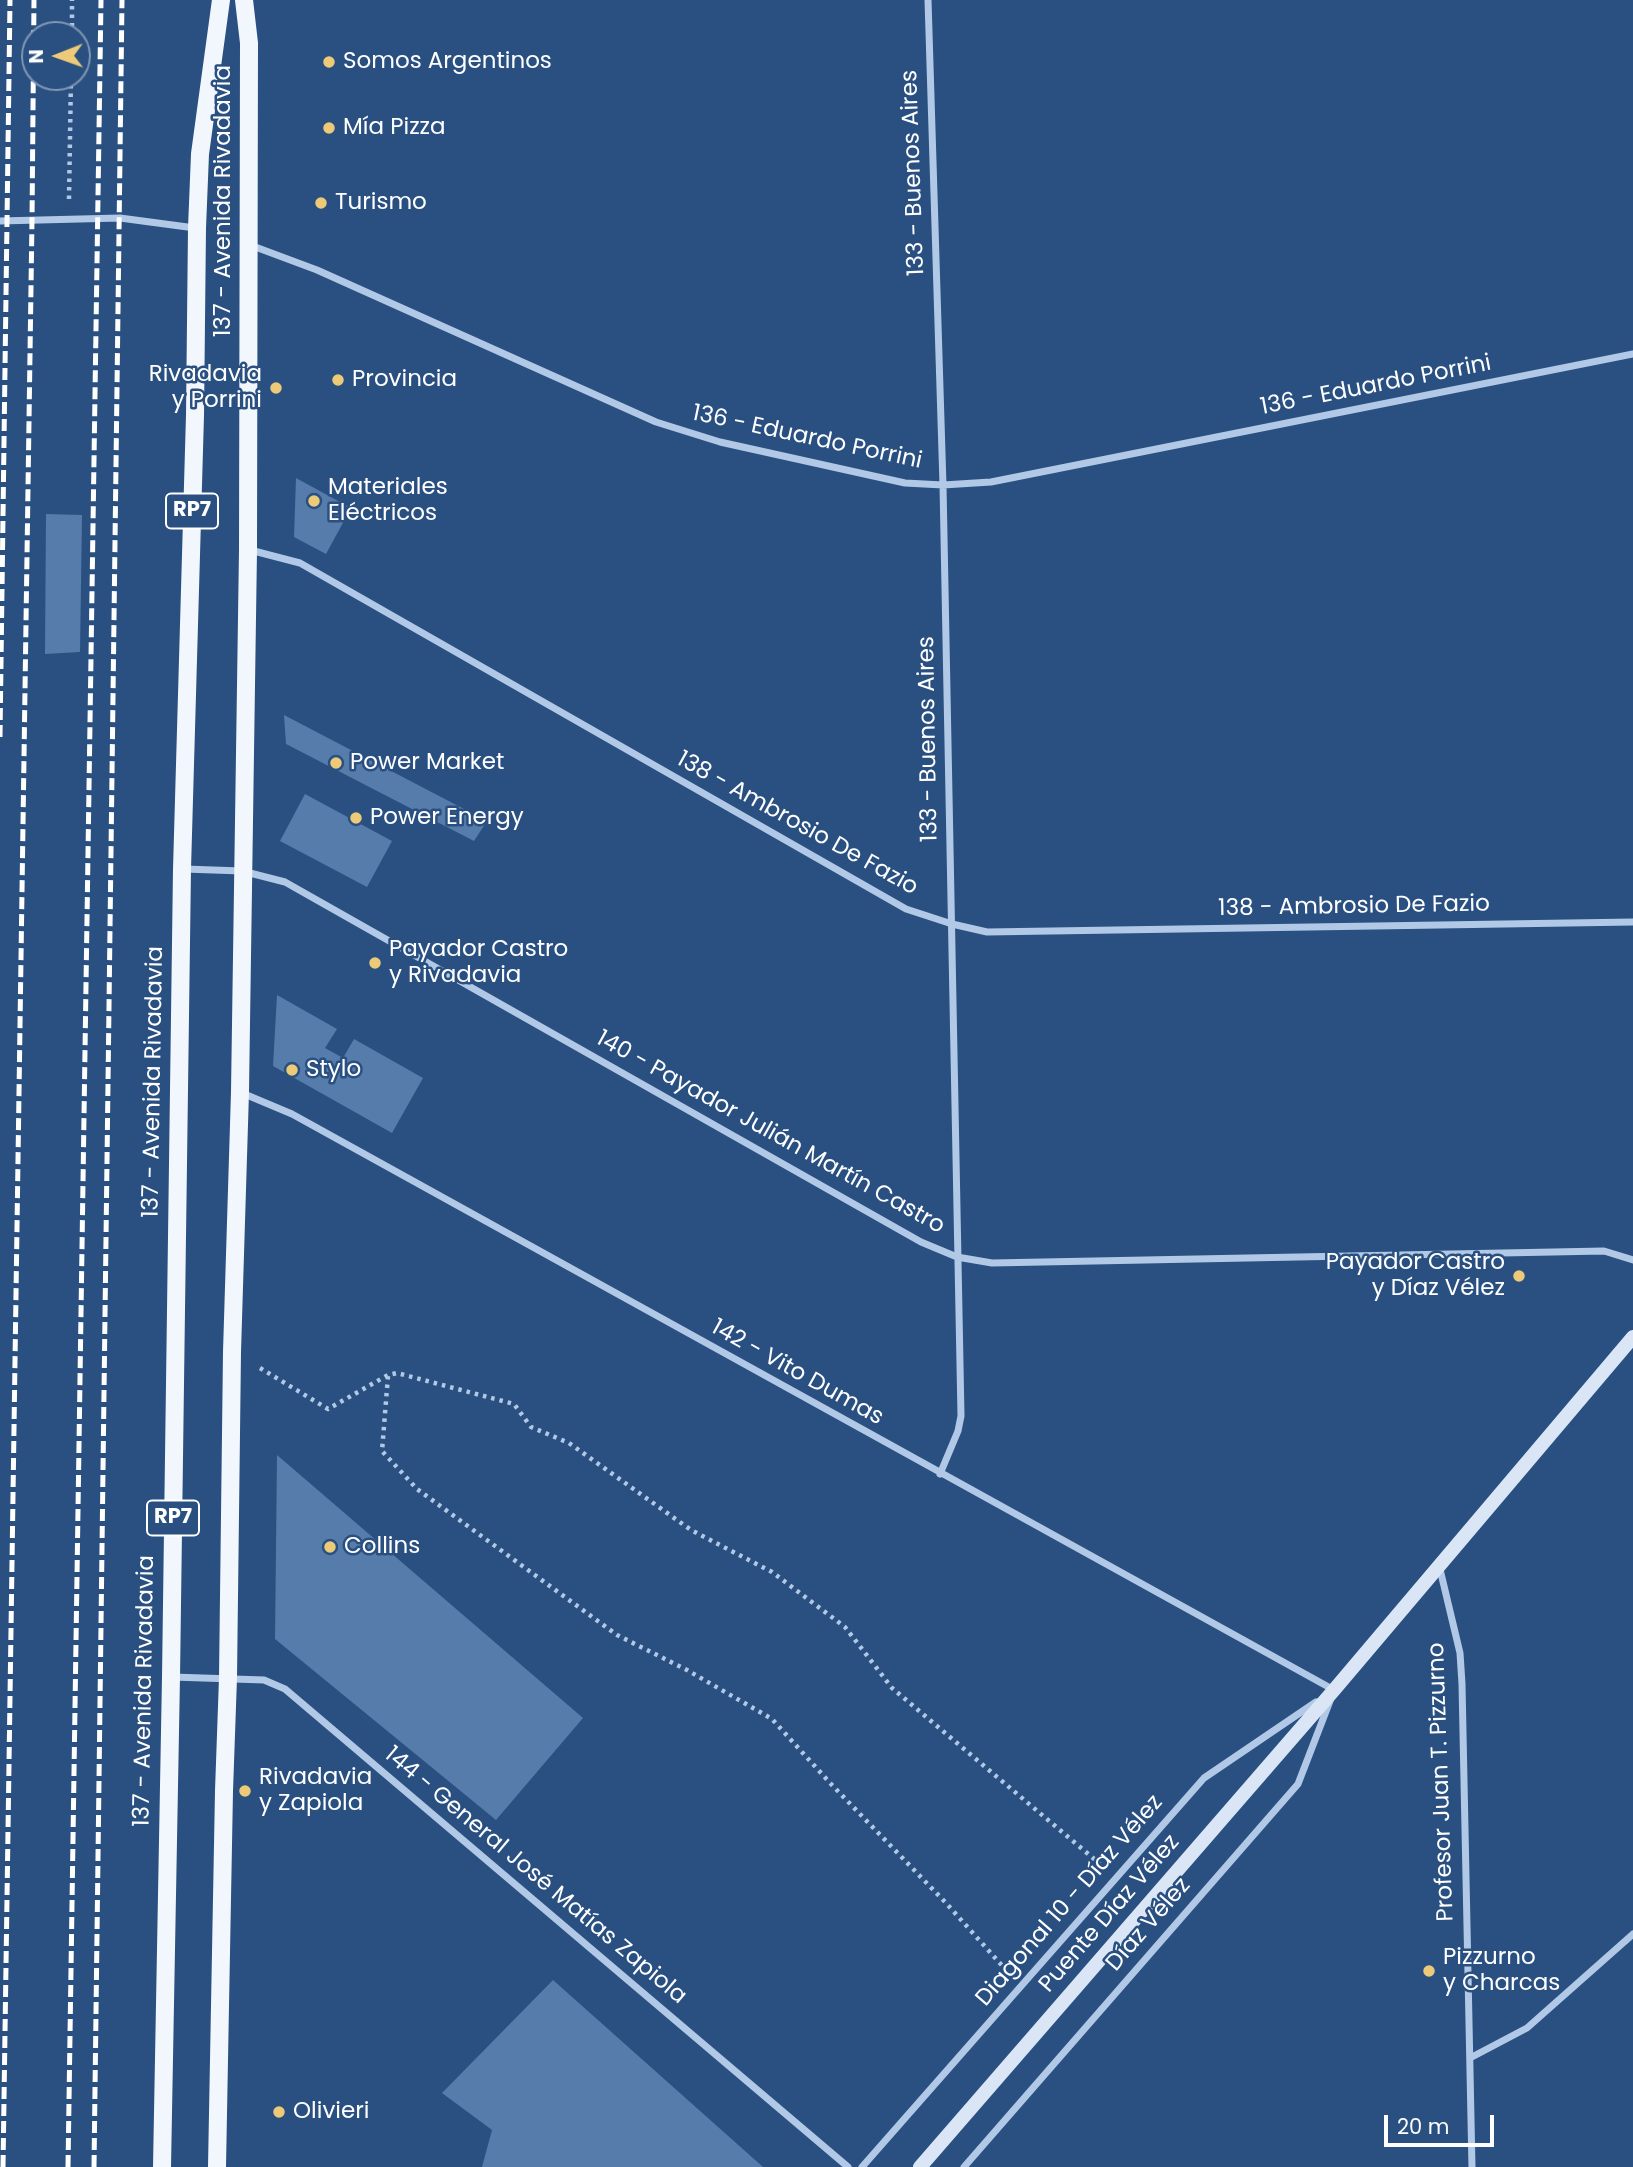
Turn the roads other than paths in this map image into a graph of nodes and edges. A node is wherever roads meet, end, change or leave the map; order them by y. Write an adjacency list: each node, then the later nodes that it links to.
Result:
1 (221, 0): 5 (main road, 137 - Avenida Rivadavia / RP7)
2 (244, 0): 6 (main road, 137 - Avenida Rivadavia / RP7)
3 (928, 0): 8 (street, 133 - Buenos Aires)
4 (0, 221): 5 (street)
5 (197, 229): 10 (main road, 137 - Avenida Rivadavia / RP7)
6 (250, 244): 8 (street, 136 - Eduardo Porrini); 9 (main road, 137 - Avenida Rivadavia / RP7)
7 (1633, 354): 8 (street, 136 - Eduardo Porrini)
8 (943, 485): 13 (street, 133 - Buenos Aires)
9 (248, 550): 11 (main road, 137 - Avenida Rivadavia / RP7); 13 (street, 138 - Ambrosio De Fazio)
10 (182, 869): 11 (street, 140 - Payador Julián Martín Castro); 20 (main road, 137 - Avenida Rivadavia / RP7)
11 (242, 870): 14 (main road, 137 - Avenida Rivadavia / RP7); 15 (street, 140 - Payador Julián Martín Castro)
12 (1633, 922): 13 (street, 138 - Ambrosio De Fazio)
13 (951, 924): 15 (street, 133 - Buenos Aires)
14 (240, 1092): 18 (street, 142 - Vito Dumas); 21 (main road, 137 - Avenida Rivadavia / RP7)
15 (957, 1257): 16 (street, 140 - Payador Julián Martín Castro); 18 (street, 133 - Buenos Aires)
16 (1633, 1260)
17 (1633, 1337): 19 (main road, Puente Díaz Vélez)
18 (940, 1474): 22 (street, 142 - Vito Dumas)
19 (1439, 1565): 22 (main road, Puente Díaz Vélez); 24 (street, Profesor Juan T. Pizzurno)
20 (171, 1677): 21 (street, 144 - General José Matías Zapiola); 25 (main road, 137 - Avenida Rivadavia / RP7)
21 (228, 1678): 26 (main road, 137 - Avenida Rivadavia / RP7); 27 (street, 144 - General José Matías Zapiola)
22 (1334, 1690): 28 (street, Diagonal 10 - Díaz Vélez); 29 (main road, Puente Díaz Vélez); 30 (street, Díaz Vélez)
23 (1633, 1934): 24 (street)
24 (1470, 2058): 31 (street, Profesor Juan T. Pizzurno)
25 (162, 2167)
26 (217, 2167)
27 (848, 2167)
28 (862, 2167)
29 (920, 2167)
30 (964, 2167)
31 (1472, 2167)

